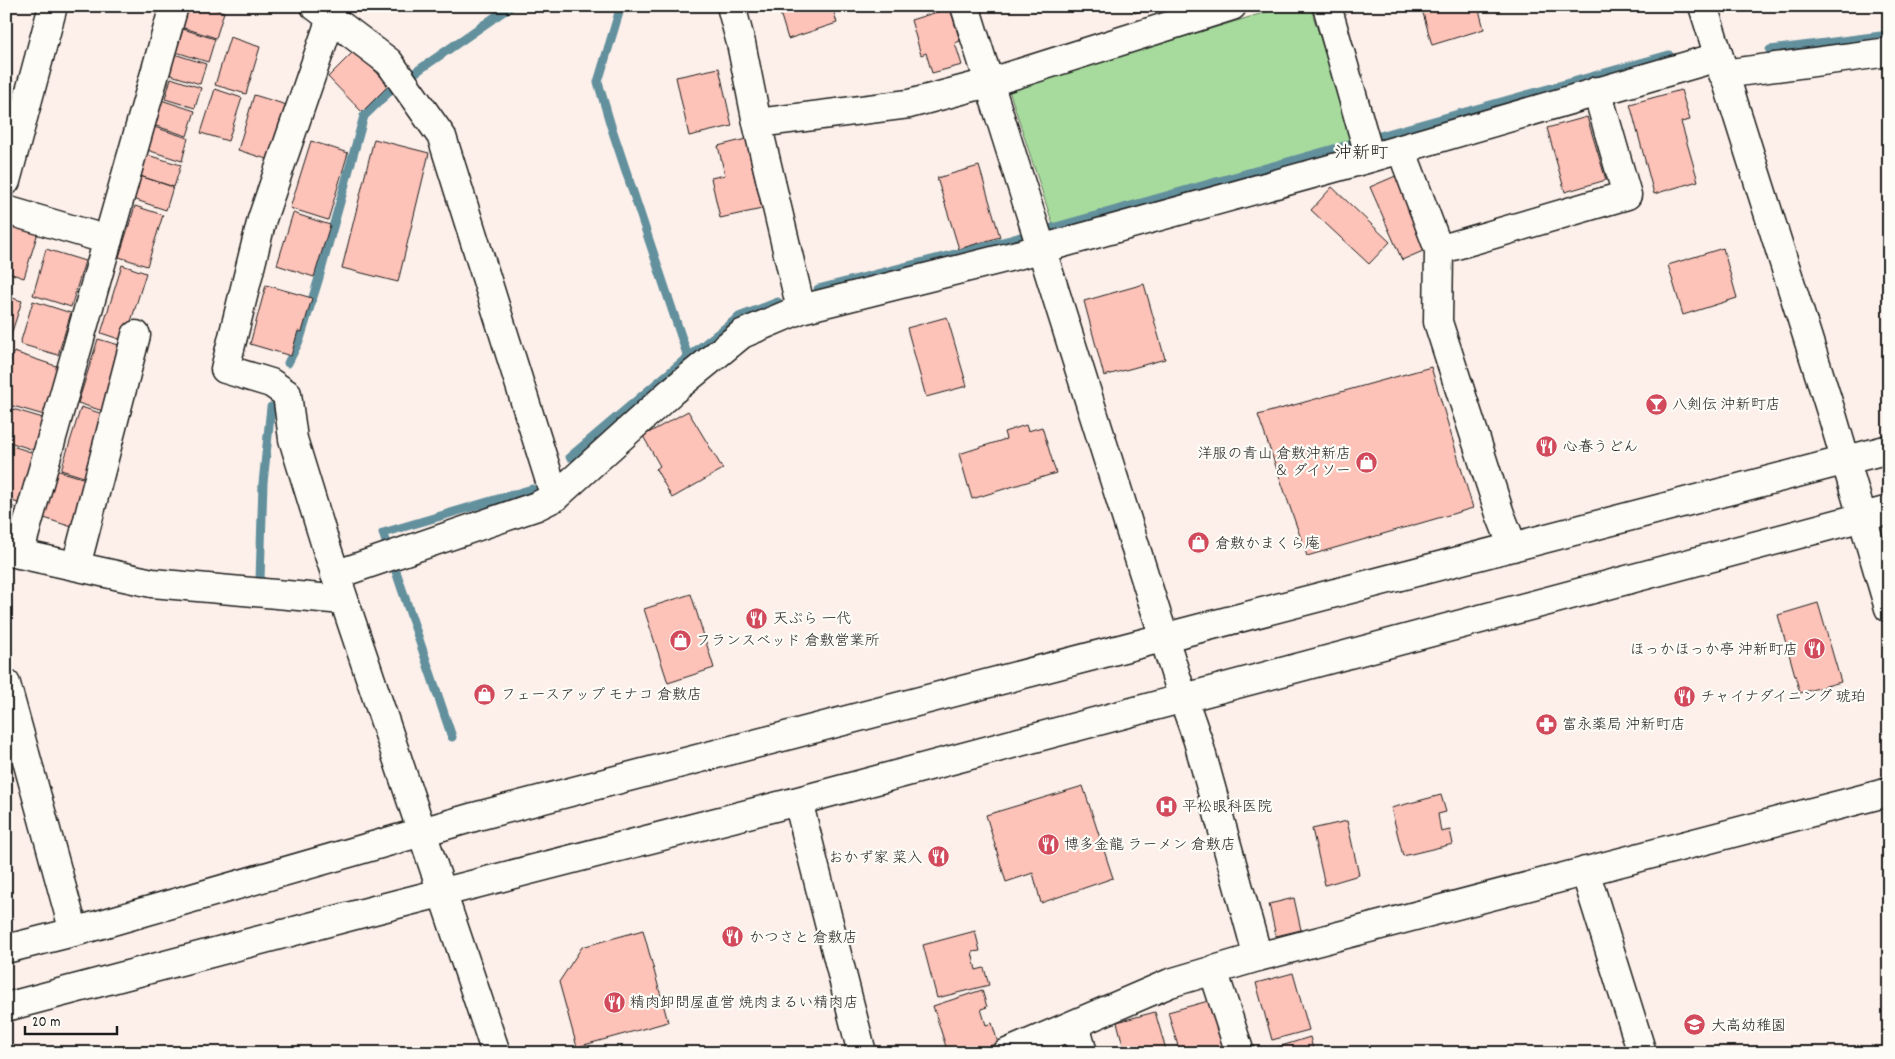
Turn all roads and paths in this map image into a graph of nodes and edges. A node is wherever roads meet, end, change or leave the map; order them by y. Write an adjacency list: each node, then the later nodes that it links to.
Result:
1 (53, 6): 16 (street)
2 (174, 6): 19 (street)
3 (731, 6): 13 (street)
4 (965, 6): 11 (street)
5 (1232, 6): 11 (street)
6 (1327, 6): 14 (street)
7 (1703, 6): 10 (street)
8 (323, 12): 25 (street); 31 (street)
9 (1889, 52): 10 (street)
10 (1721, 66): 12 (street); 24 (street)
11 (988, 83): 13 (street); 18 (street)
12 (1597, 91): 15 (street); 20 (street)
13 (757, 123): 21 (street)
14 (1367, 148): 15 (street); 18 (street)
15 (1400, 149): 20 (street)
16 (6, 182)
17 (6, 210): 19 (street)
18 (1038, 239): 21 (street); 34 (street)
19 (108, 240): 29 (street)
20 (1439, 250): 28 (street)
21 (802, 309): 25 (street)
22 (136, 335): 30 (street)
23 (1889, 449): 24 (street)
24 (1844, 461): 27 (street); 28 (street)
25 (555, 497): 31 (street)
26 (1889, 510): 27 (street)
27 (1862, 517): 33 (street); 36 (street)
28 (1513, 546): 34 (street)
29 (12, 553): 30 (street)
30 (76, 566): 32 (street)
31 (335, 575): 32 (street)
32 (343, 600): 39 (street)
33 (1889, 608)
34 (1164, 638): 36 (street); 39 (street)
35 (6, 684): 42 (street)
36 (1182, 698): 38 (street); 44 (street)
37 (1889, 792): 40 (street)
38 (798, 801): 41 (street); 49 (street)
39 (422, 832): 41 (street); 42 (street)
40 (1585, 871): 44 (street); 53 (street)
41 (442, 893): 46 (street); 48 (street)
42 (74, 932): 43 (street)
43 (6, 949)
44 (1258, 956): 45 (street)
45 (1213, 970): 47 (street); 52 (street)
46 (6, 1007)
47 (1075, 1025): 50 (street); 51 (street)
48 (496, 1053)
49 (862, 1053)
50 (1006, 1053)
51 (1083, 1053)
52 (1240, 1053)
53 (1642, 1053)

